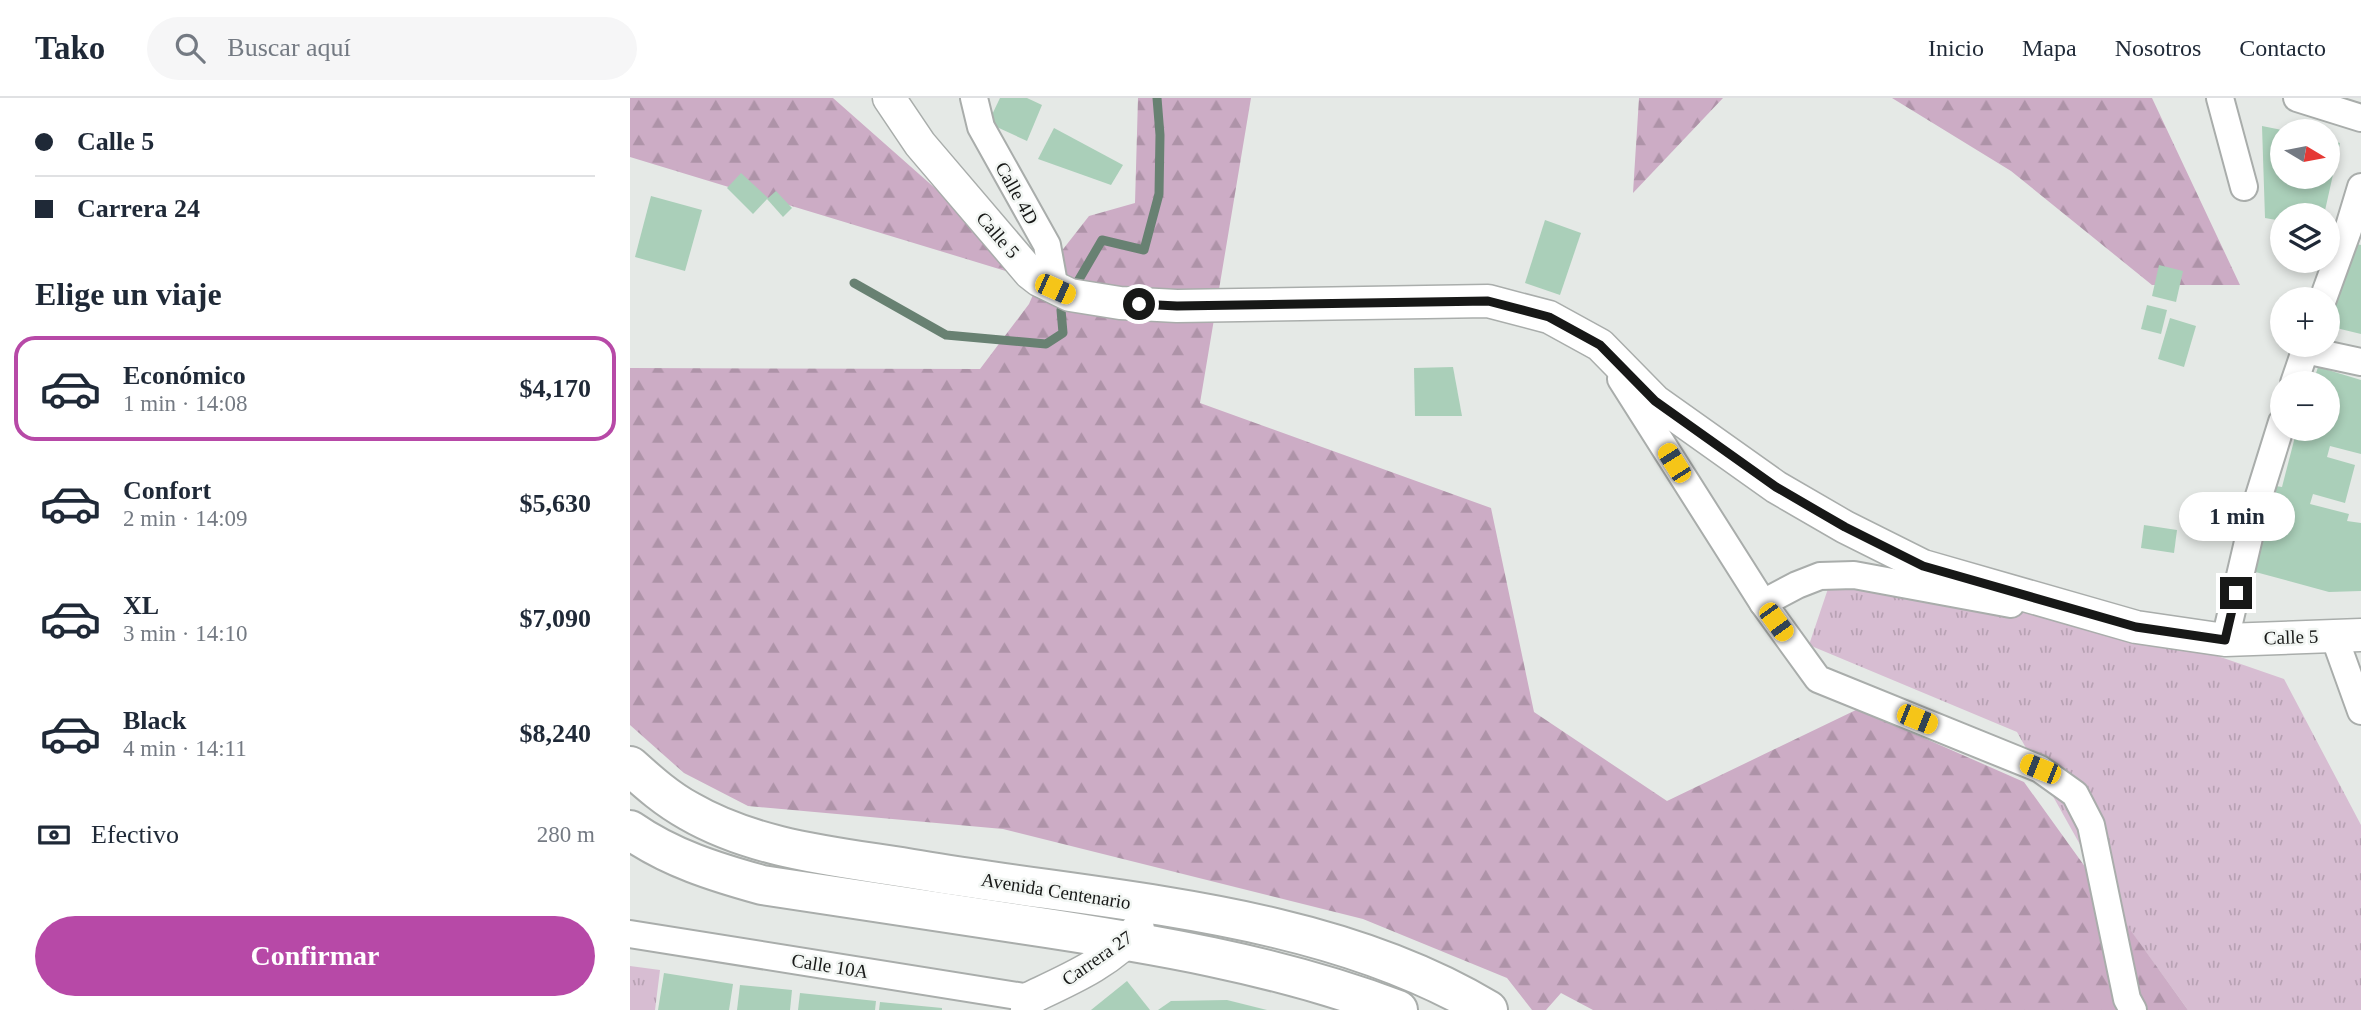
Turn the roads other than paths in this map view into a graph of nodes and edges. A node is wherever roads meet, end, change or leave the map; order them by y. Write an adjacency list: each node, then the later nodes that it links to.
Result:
1 (889, 98): 10 (street, Calle 5)
2 (974, 98): 10 (street, Calle 4D)
3 (2220, 98): 6 (street)
4 (2297, 98): 5 (street)
5 (2361, 118)
6 (2244, 187)
7 (2361, 187): 8 (street)
8 (2355, 231): 9 (street)
9 (2329, 287)
10 (1055, 289): 11 (street, Calle 5)
11 (1600, 345): 15 (street); 16 (street, Calle 5)
12 (2340, 356): 13 (street)
13 (2361, 362)
14 (2276, 441): 18 (street)
15 (1763, 603): 16 (street); 28 (street)
16 (2136, 627): 18 (street, Calle 5)
17 (2347, 636): 18 (street, Calle 5); 19 (street)
18 (2225, 640)
19 (2361, 711)
20 (630, 766): 22 (main road, Avenida Centenario)
21 (630, 830): 24 (main road, Avenida Centenario)
22 (1156, 906): 24 (street, Carrera 27); 26 (main road, Avenida Centenario)
23 (630, 934): 25 (street, Calle 10A)
24 (1129, 940): 25 (street, Carrera 27); 27 (main road, Avenida Centenario)
25 (1026, 1006)
26 (1482, 1009)
27 (1398, 1010)
28 (2133, 1010)

